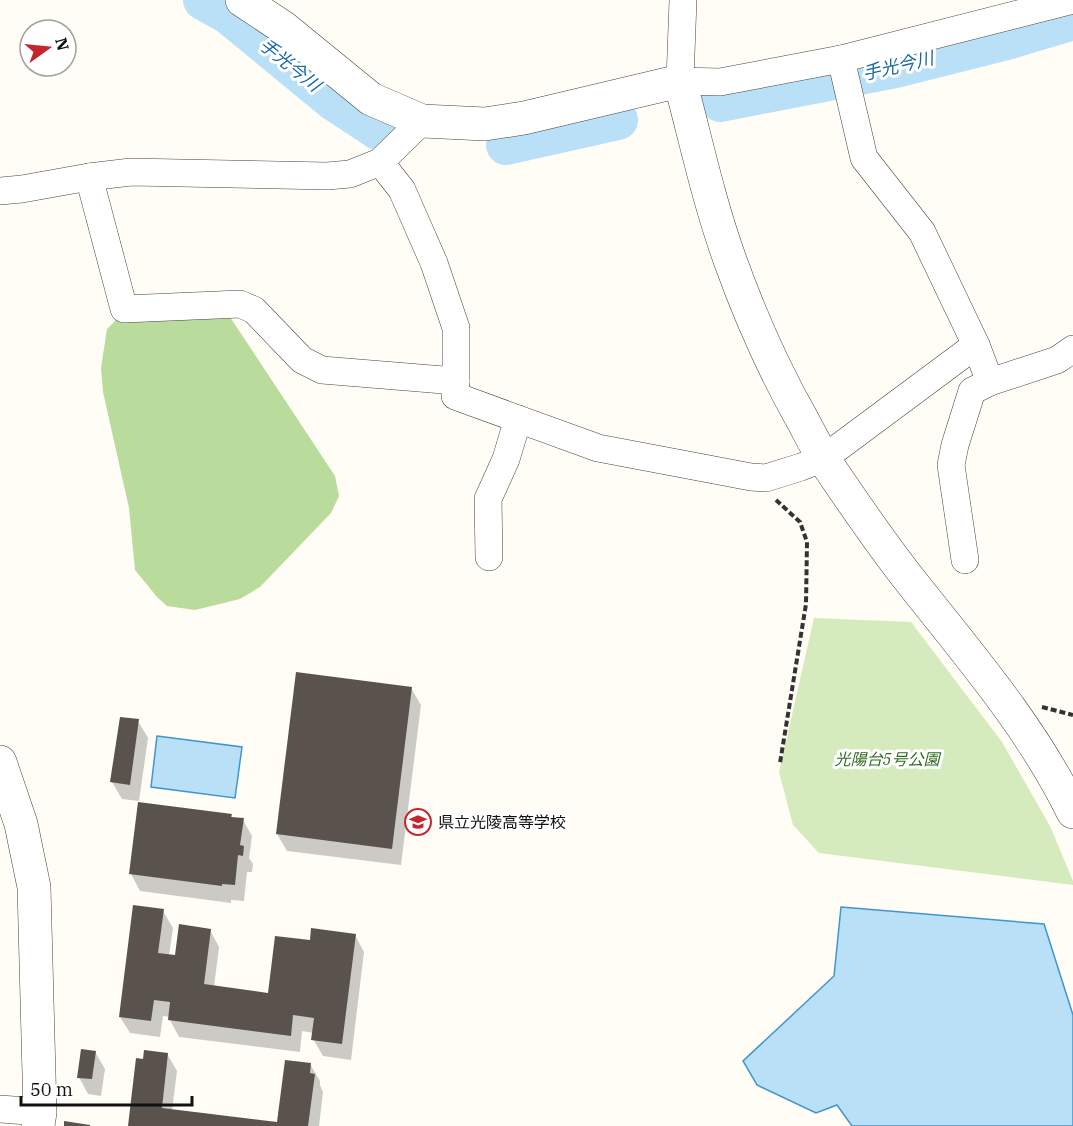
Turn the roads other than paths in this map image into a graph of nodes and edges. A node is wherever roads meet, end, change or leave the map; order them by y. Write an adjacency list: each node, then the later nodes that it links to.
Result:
1 (242, 0): 6 (street)
2 (683, 0): 5 (street)
3 (1073, 0): 4 (street)
4 (845, 73): 5 (street); 10 (street)
5 (680, 81): 6 (street); 15 (street)
6 (423, 121): 7 (street)
7 (380, 162): 8 (street); 12 (street)
8 (89, 177): 9 (street); 12 (street)
9 (0, 191)
10 (976, 345): 13 (street); 15 (street)
11 (1073, 349): 13 (street)
12 (456, 381): 14 (street)
13 (990, 382): 17 (street)
14 (518, 419): 15 (street); 16 (street)
15 (824, 458): 19 (street)
16 (489, 556)
17 (965, 560)
18 (0, 762): 21 (street)
19 (1073, 812)
20 (0, 1109): 21 (street)
21 (39, 1119)

